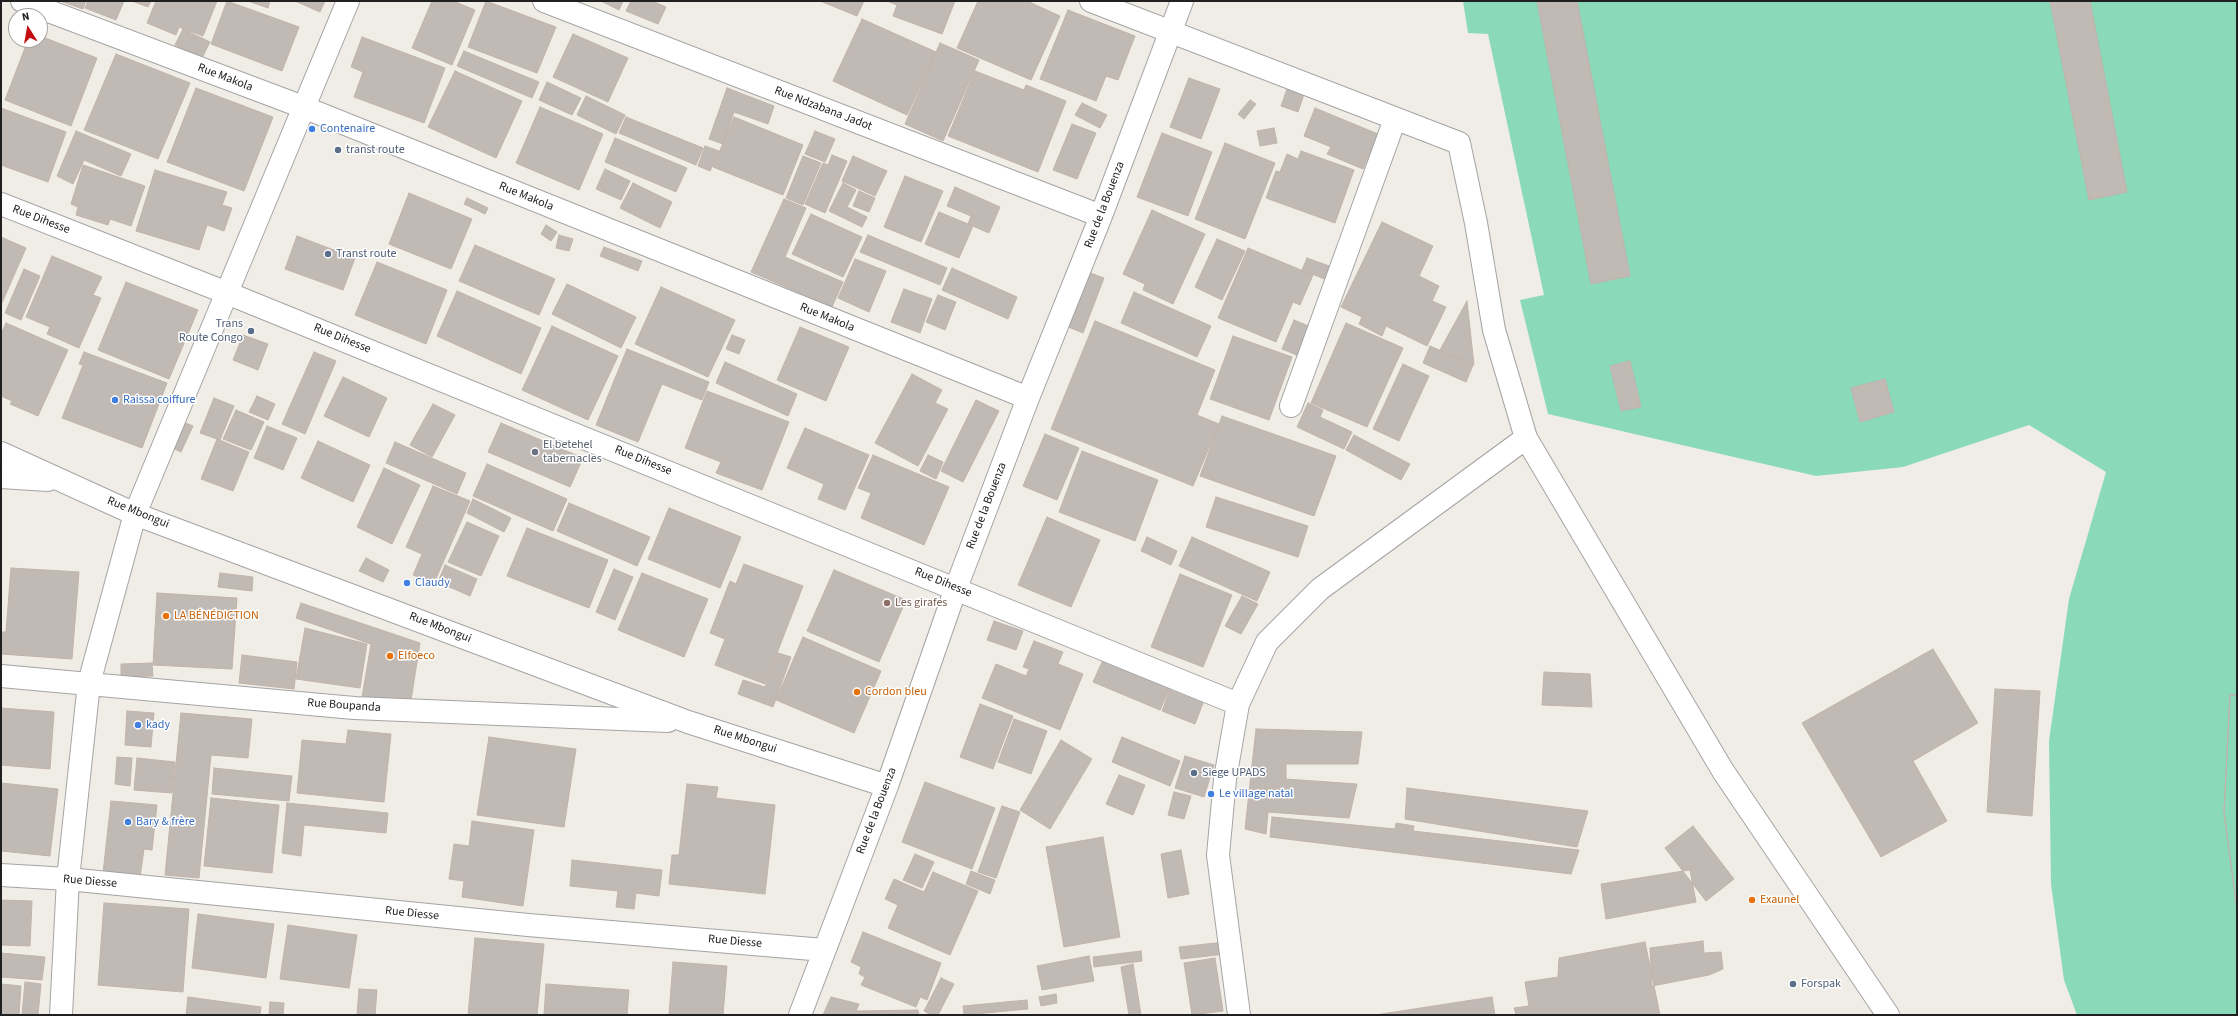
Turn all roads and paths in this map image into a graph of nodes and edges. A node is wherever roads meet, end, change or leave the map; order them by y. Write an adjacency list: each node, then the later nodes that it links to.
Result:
1 (22, 1): 7 (street, Rue Makola)
2 (348, 1): 7 (street)
3 (544, 1): 10 (street, Rue Ndzabana Jadot)
4 (1091, 1): 6 (street)
5 (1182, 1): 6 (street, Rue de la Bouenza)
6 (1170, 33): 8 (street); 10 (street, Rue de la Bouenza)
7 (303, 108): 11 (street); 12 (street, Rue Makola)
8 (1395, 119): 13 (street); 14 (street)
9 (1, 204): 11 (street, Rue Dihesse)
10 (1102, 216): 12 (street, Rue de la Bouenza)
11 (227, 293): 18 (street); 19 (street, Rue Dihesse)
12 (1028, 398): 19 (street, Rue de la Bouenza)
13 (1291, 406)
14 (1526, 438): 22 (street); 31 (street)
15 (1, 453): 17 (street, Rue Mbongui)
16 (1, 477): 17 (street)
17 (63, 481): 18 (street, Rue Mbongui)
18 (135, 514): 21 (street); 23 (street, Rue Mbongui)
19 (956, 588): 22 (street, Rue Dihesse); 24 (street, Rue de la Bouenza)
20 (1, 676): 21 (street, Rue Boupanda)
21 (89, 683): 23 (street, Rue Boupanda); 26 (street)
22 (1238, 704): 30 (street)
23 (688, 722): 24 (street, Rue Mbongui)
24 (887, 786): 27 (street, Rue de la Bouenza)
25 (1, 875): 26 (street, Rue Diesse)
26 (68, 879): 27 (street, Rue Diesse); 28 (street)
27 (824, 950): 29 (street, Rue de la Bouenza)
28 (61, 1015)
29 (800, 1015)
30 (1239, 1015)
31 (1888, 1015)

